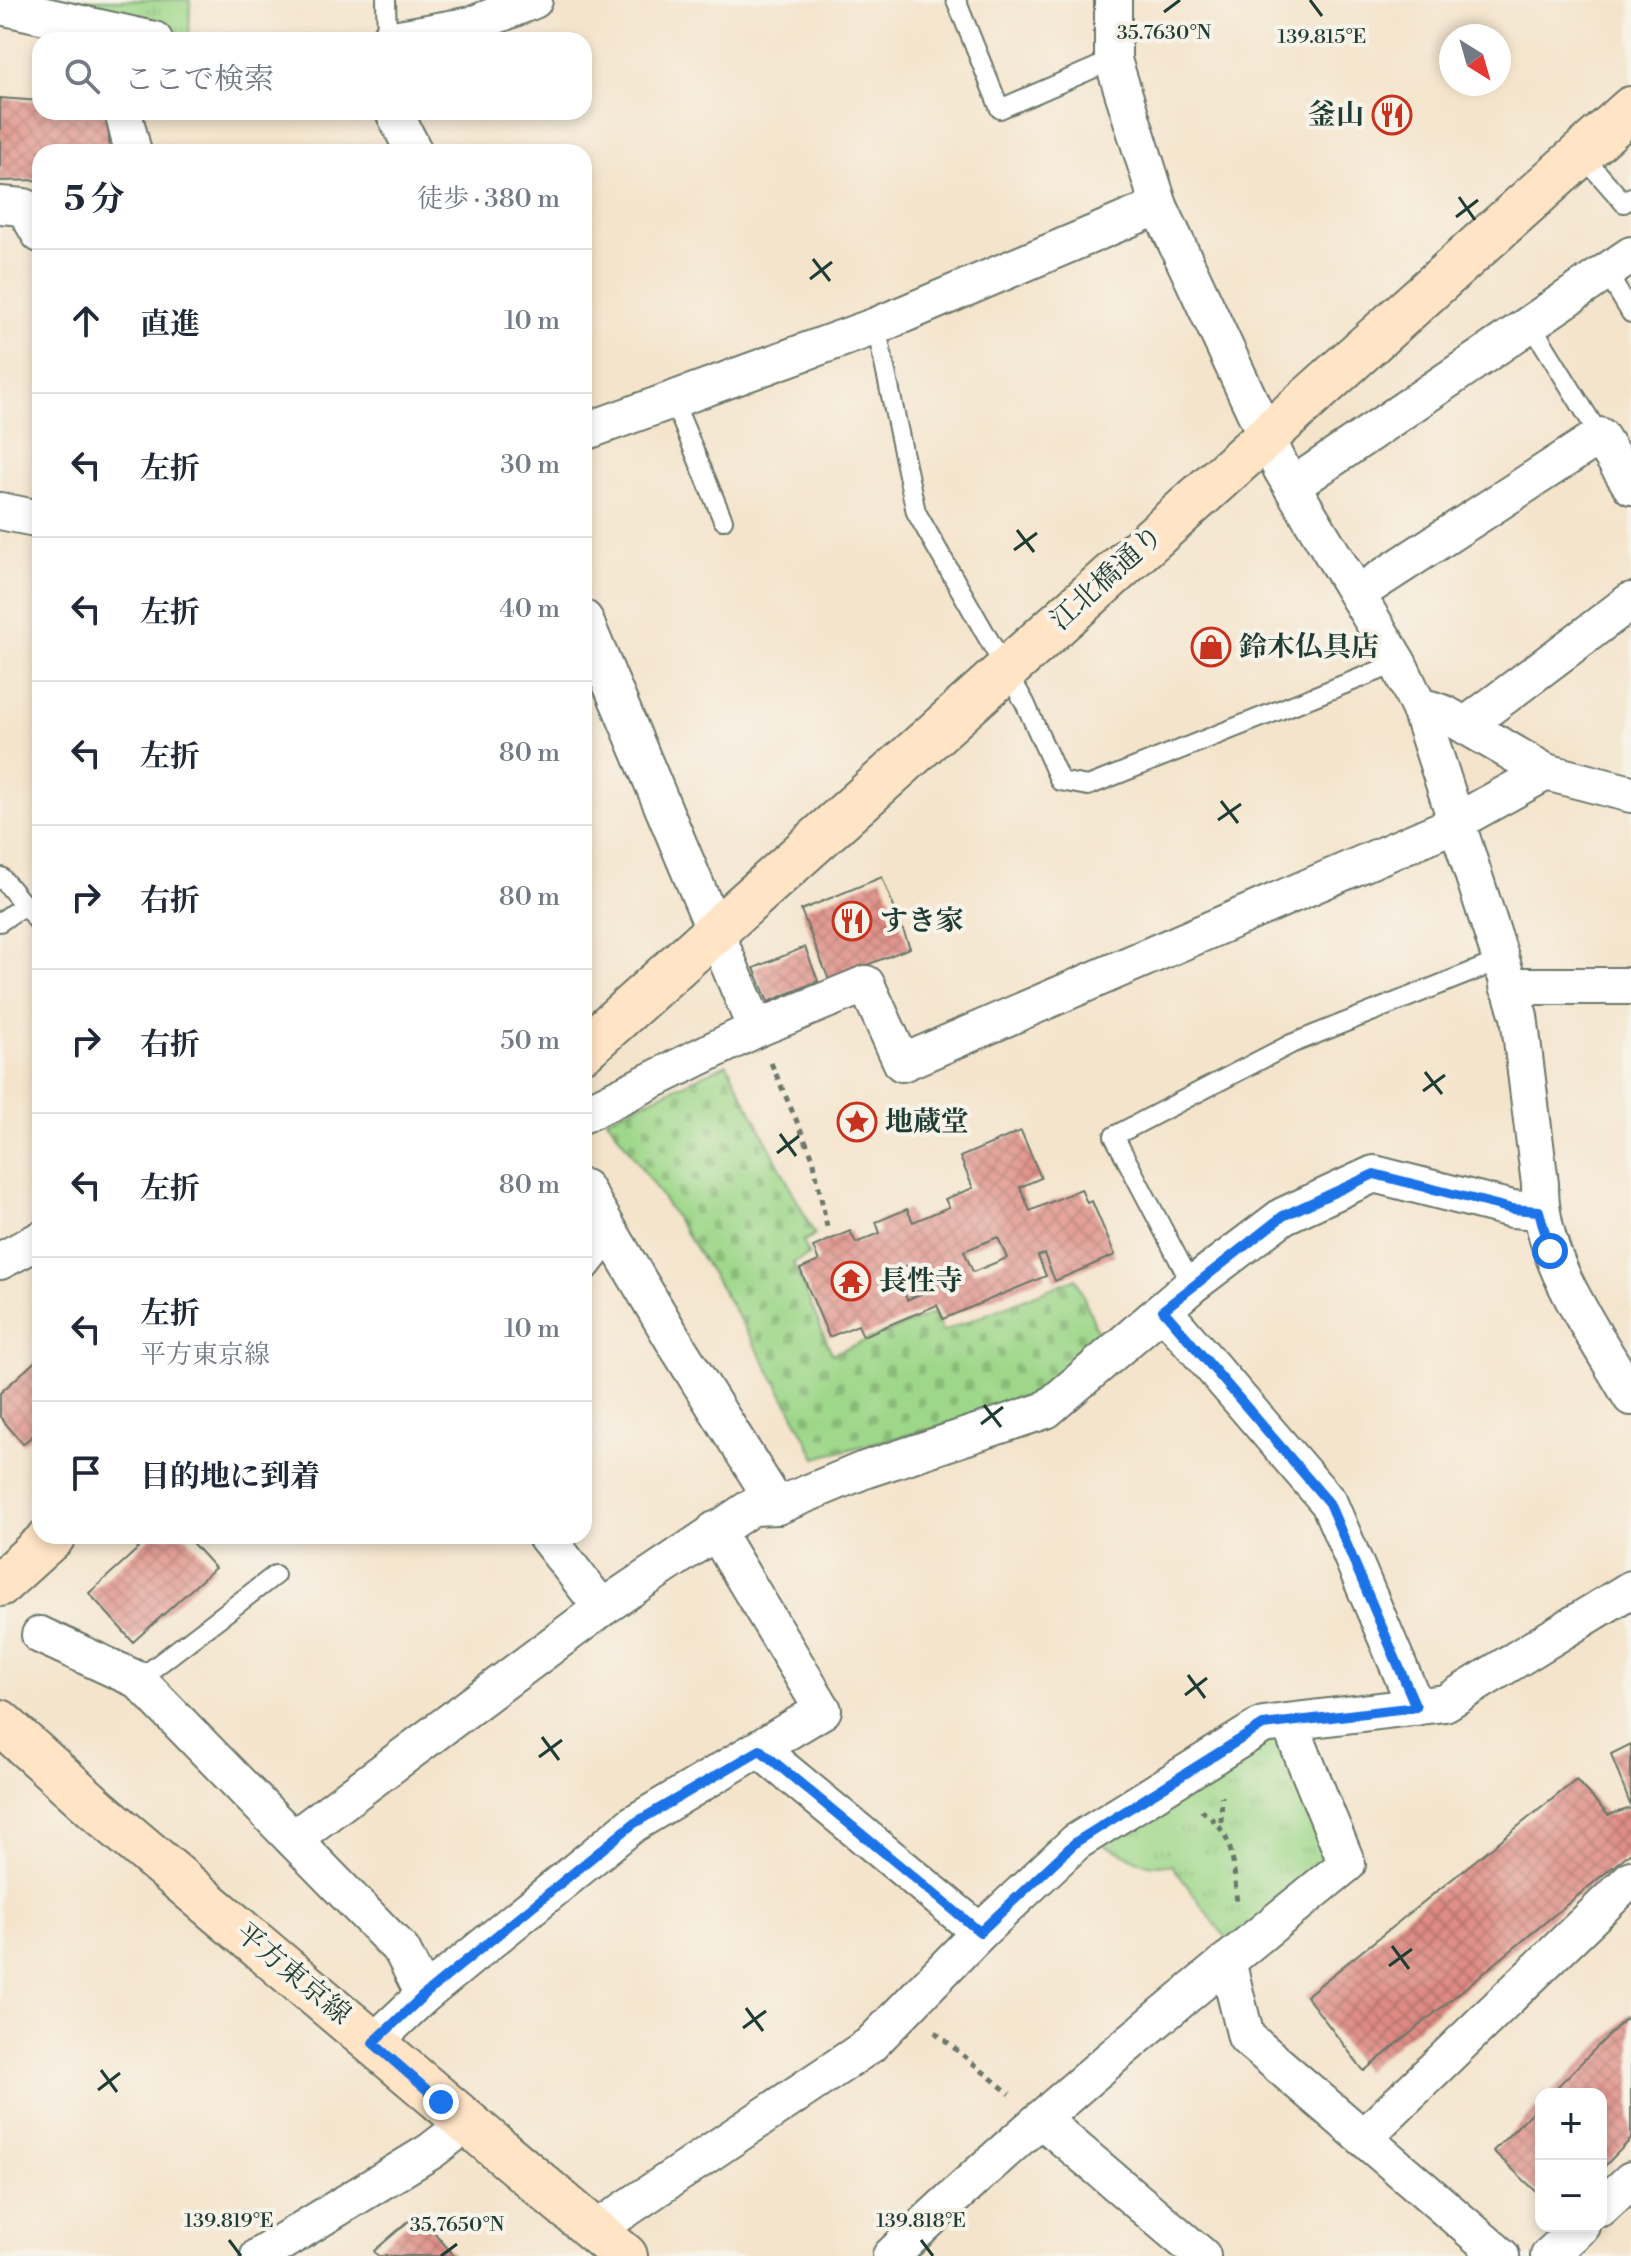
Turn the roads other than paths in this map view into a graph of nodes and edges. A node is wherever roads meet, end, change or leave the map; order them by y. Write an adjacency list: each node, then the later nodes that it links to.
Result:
1 (386, 0): 7 (lane)
2 (534, 0): 8 (street)
3 (956, 0): 9 (lane)
4 (1117, 2): 9 (street)
5 (0, 6): 6 (street)
6 (97, 32)
7 (388, 32)
8 (433, 32)
9 (1113, 60): 18 (street)
10 (1631, 109): 15 (main road, 江北橋通り)
11 (125, 120): 13 (street)
12 (398, 120): 14 (street)
13 (131, 144)
14 (410, 144)
15 (1581, 154): 16 (lane); 26 (main road, 江北橋通り)
16 (1631, 197)
17 (0, 205): 19 (street)
18 (1159, 206): 23 (street); 26 (street)
19 (32, 220)
20 (1619, 264): 21 (lane); 22 (street)
21 (1631, 313)
22 (1531, 324): 27 (lane); 28 (street)
23 (876, 326): 24 (street); 37 (lane)
24 (673, 400): 25 (street); 32 (lane)
25 (592, 429)
26 (1264, 435): 28 (street); 37 (main road, 江北橋通り)
27 (1600, 436): 29 (street); 33 (street)
28 (1292, 486): 33 (street)
29 (1631, 486)
30 (0, 511): 31 (street)
31 (32, 517)
32 (723, 520)
33 (1357, 594): 36 (street)
34 (1631, 601): 39 (street)
35 (592, 638): 47 (street)
36 (1398, 663): 37 (lane); 38 (street)
37 (1004, 671): 47 (main road, 江北橋通り)
38 (1421, 712): 39 (street); 42 (street)
39 (1466, 725): 40 (street)
40 (1546, 772): 41 (street); 42 (street)
41 (1631, 794)
42 (1458, 820): 48 (street); 50 (street)
43 (1, 877): 44 (lane)
44 (24, 905): 45 (lane); 46 (lane)
45 (32, 914)
46 (0, 922)
47 (715, 933): 50 (street); 51 (main road, 江北橋通り)
48 (1504, 974): 49 (street); 54 (street); 59 (lane)
49 (1631, 986)
50 (756, 1029): 52 (street)
51 (592, 1042)
52 (592, 1110)
53 (592, 1202): 55 (street)
54 (1539, 1211): 59 (street); 61 (street)
55 (608, 1231): 57 (street); 62 (street)
56 (32, 1244): 58 (street)
57 (592, 1252)
58 (0, 1261)
59 (1192, 1285): 60 (street)
60 (1163, 1310): 62 (street); 72 (street)
61 (1631, 1397)
62 (777, 1506): 63 (street)
63 (715, 1530): 69 (street); 75 (street)
64 (44, 1544): 67 (main road)
65 (552, 1544): 69 (street)
66 (275, 1575): 71 (lane)
67 (0, 1584)
68 (1631, 1589): 72 (street)
69 (602, 1608): 76 (street)
70 (40, 1635): 71 (street)
71 (138, 1680): 76 (street)
72 (1416, 1707): 74 (street)
73 (0, 1722): 81 (main road, 平方東京線)
74 (1289, 1722): 78 (street); 79 (street)
75 (760, 1750): 78 (street); 80 (street)
76 (293, 1839): 80 (street)
77 (1631, 1879): 84 (street)
78 (980, 1932): 88 (street)
79 (1235, 1954): 82 (street); 84 (street)
80 (424, 1995): 81 (street)
81 (373, 2043): 83 (main road, 平方東京線)
82 (1042, 2120): 90 (street); 91 (street)
83 (466, 2124): 88 (main road, 平方東京線); 89 (street)
84 (1364, 2137): 92 (street)
85 (1631, 2180): 86 (street)
86 (1607, 2202)
87 (1575, 2232): 93 (street)
88 (610, 2243)
89 (259, 2256)
90 (891, 2256)
91 (1202, 2256)
92 (1501, 2256)
93 (1549, 2256)

